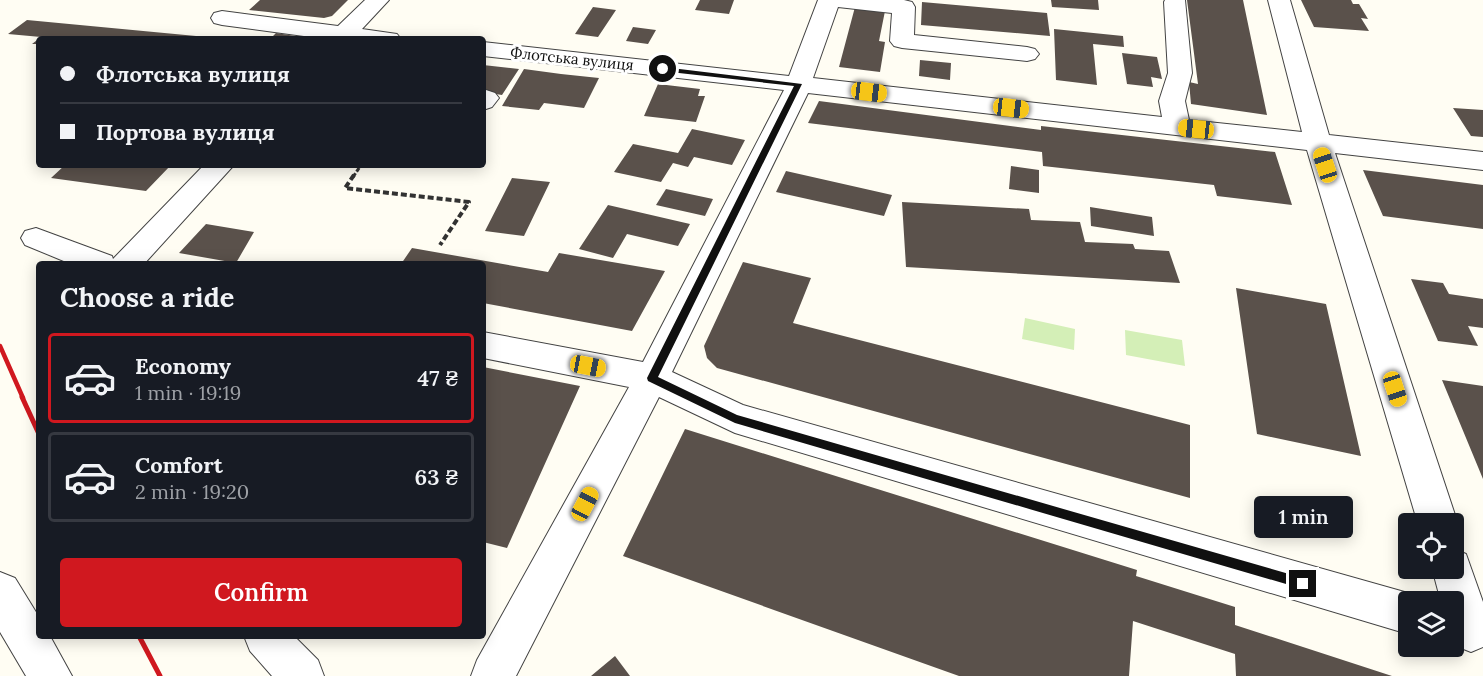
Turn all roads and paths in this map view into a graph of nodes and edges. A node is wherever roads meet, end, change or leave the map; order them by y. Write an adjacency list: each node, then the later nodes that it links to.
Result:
1 (378, 0): 6 (street)
2 (830, 0): 8 (street); 9 (street)
3 (1278, 0): 11 (street)
4 (1175, 2): 10 (street)
5 (222, 18): 6 (street)
6 (340, 36)
7 (486, 49): 9 (street, Флотська вулиця)
8 (1027, 54)
9 (798, 84): 10 (street, Флотська вулиця); 20 (street)
10 (1177, 127): 11 (street, Флотська вулиця)
11 (1318, 143): 12 (street, Флотська вулиця); 21 (street)
12 (1483, 161)
13 (217, 168): 18 (street)
14 (359, 168): 16 (path)
15 (36, 238): 17 (street)
16 (440, 246)
17 (94, 261)
18 (129, 261)
19 (486, 346): 20 (street)
20 (652, 378): 24 (street); 29 (street)
21 (1435, 513)
22 (1455, 579): 25 (street)
23 (0, 591): 27 (street)
24 (1398, 611)
25 (1469, 631)
26 (268, 639): 28 (street)
27 (50, 676)
28 (302, 676)
29 (492, 676)

